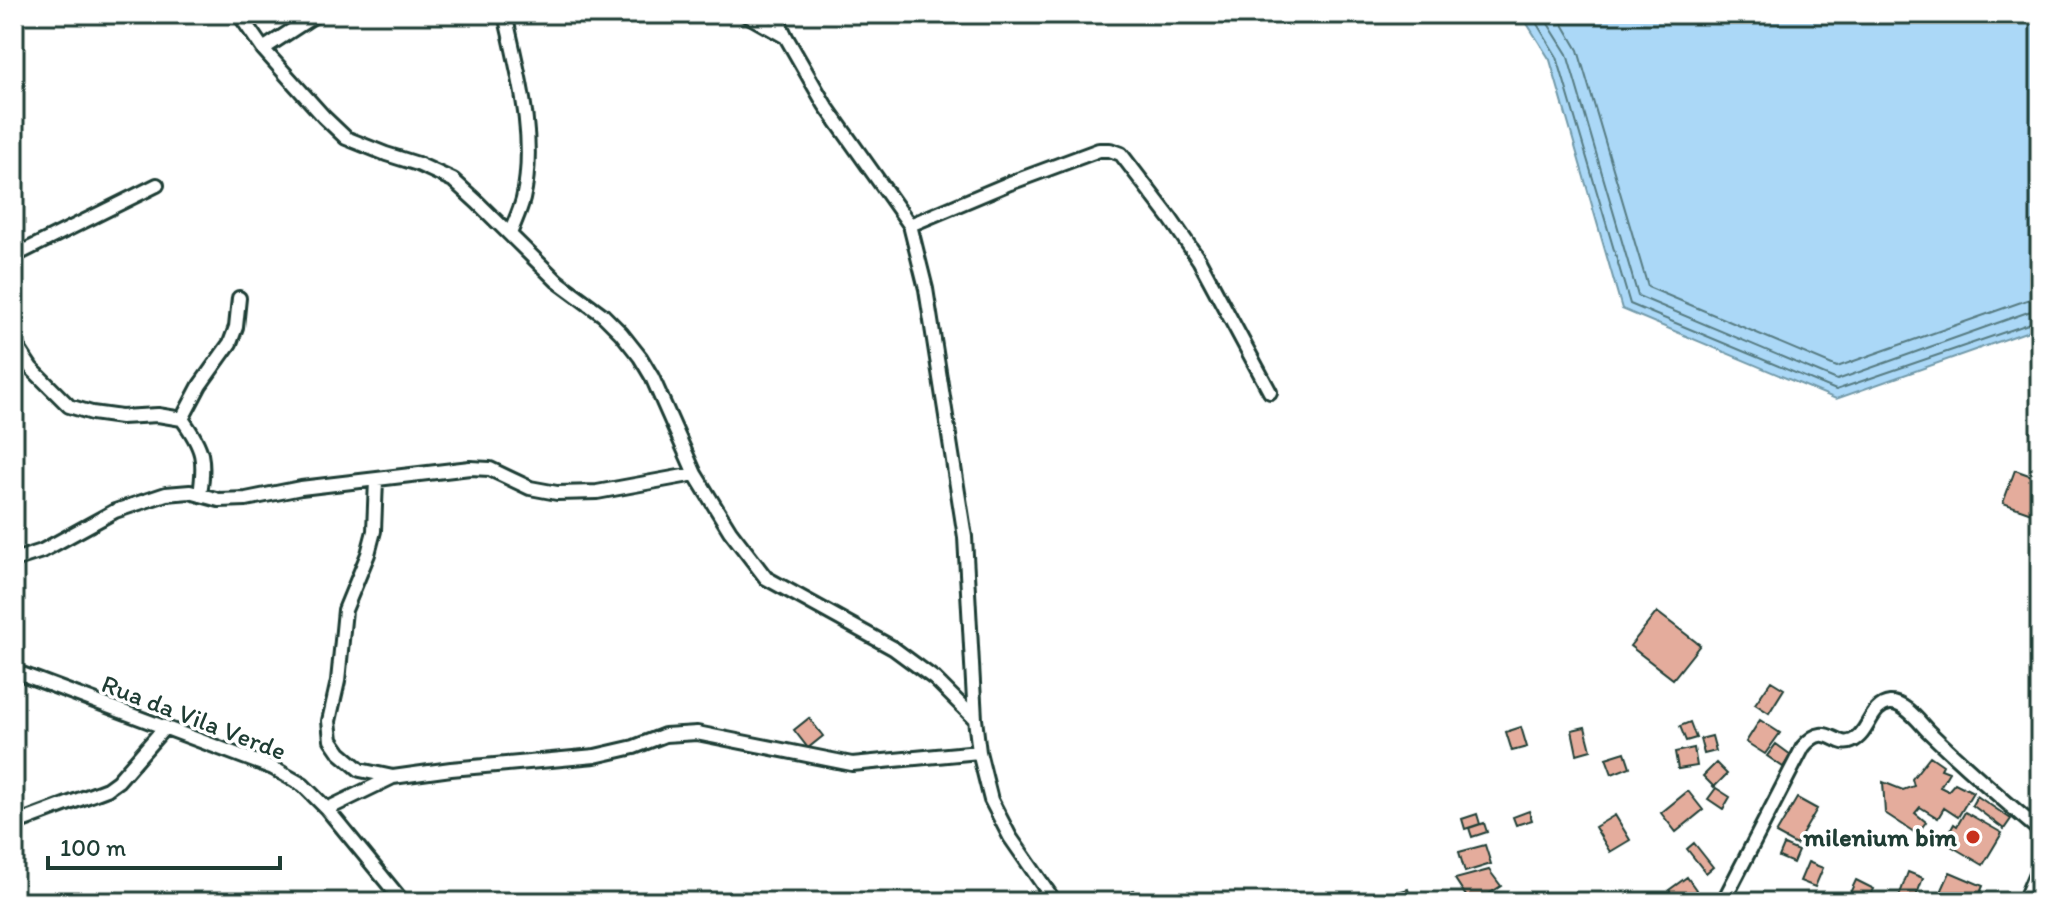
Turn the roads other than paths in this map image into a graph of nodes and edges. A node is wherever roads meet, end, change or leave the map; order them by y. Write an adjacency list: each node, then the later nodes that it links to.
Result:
1 (239, 14): 7 (street)
2 (317, 14): 7 (street)
3 (505, 14): 10 (street)
4 (745, 14): 6 (street)
5 (775, 14): 6 (street)
6 (786, 37): 9 (street)
7 (263, 49): 10 (street)
8 (157, 185): 11 (street)
9 (910, 225): 14 (street); 21 (street)
10 (510, 234): 16 (street)
11 (14, 256)
12 (239, 298): 15 (street)
13 (14, 342): 15 (street)
14 (1270, 392)
15 (182, 419): 18 (street)
16 (695, 474): 17 (street); 21 (street)
17 (376, 480): 18 (street); 24 (street)
18 (200, 495): 19 (street)
19 (14, 560)
20 (14, 671): 22 (street, Rua da Vila Verde)
21 (975, 719): 23 (street)
22 (165, 727): 25 (street, Rua da Vila Verde); 26 (street)
23 (979, 752): 24 (street); 30 (street)
24 (393, 777): 25 (street)
25 (327, 809): 29 (street, Rua da Vila Verde)
26 (14, 824)
27 (2040, 831): 31 (street)
28 (2040, 874): 32 (main road)
29 (403, 902)
30 (1055, 902)
31 (1723, 902)
32 (2028, 902)

